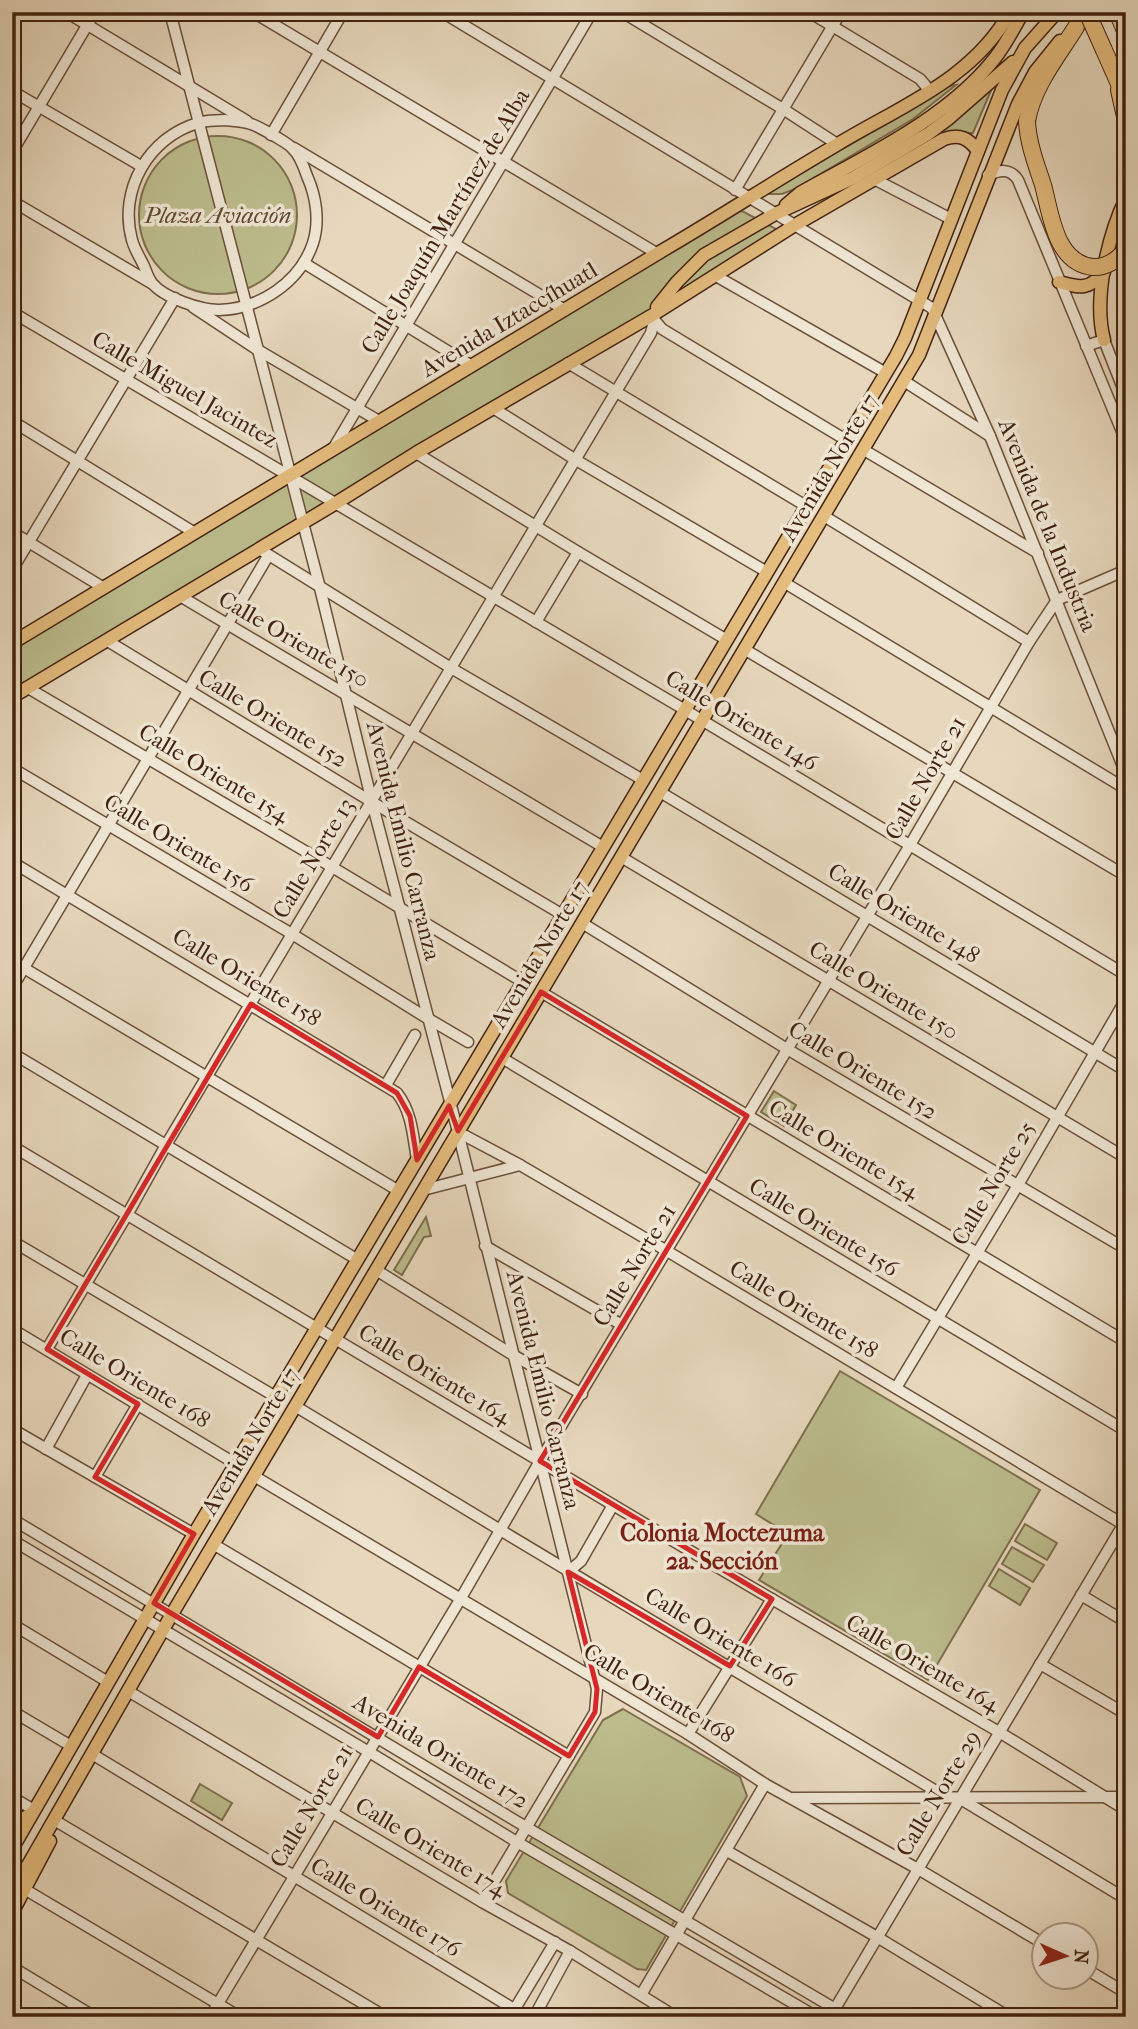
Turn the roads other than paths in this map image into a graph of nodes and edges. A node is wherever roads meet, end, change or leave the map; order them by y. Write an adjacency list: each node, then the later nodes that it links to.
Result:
1 (66, 12): 18 (street)
2 (95, 12): 18 (street)
3 (170, 12): 25 (street, Avenida Emilio Carranza)
4 (253, 12): 22 (street)
5 (343, 12): 22 (street)
6 (442, 12): 24 (street, Avenida de la Industria)
7 (592, 12): 24 (street, Calle Joaquín Martínez de Alba)
8 (622, 12): 31 (street)
9 (809, 12): 19 (street)
10 (841, 12): 19 (street)
11 (990, 12): 17 (street)
12 (1024, 12): 48 (main road)
13 (1056, 12): 23 (main road)
14 (1087, 12): 26 (highway, bridge)
15 (1099, 12): 20 (main road, Avenida Norte 17)
16 (1117, 12): 21 (highway)
17 (1008, 17): 28 (main road, Avenida Iztaccíhuatl)
18 (87, 25): 25 (street); 30 (street)
19 (833, 26): 28 (street); 31 (street)
20 (1076, 27): 42 (main road, Avenida Norte 17); 52 (highway, bridge)
21 (1126, 33)
22 (319, 52): 35 (street); 40 (street)
23 (1019, 57): 38 (main road, Avenida Norte 17); 48 (main road)
24 (553, 79): 40 (street, Calle Joaquín Martínez de Alba); 44 (street, Avenida de la Industria)
25 (189, 85): 33 (street, Avenida Emilio Carranza); 34 (street)
26 (1118, 85): 29 (highway); 32 (highway)
27 (12, 91): 30 (street)
28 (930, 91): 36 (main road, Avenida Iztaccíhuatl)
29 (1126, 100)
30 (40, 107): 39 (street); 41 (street)
31 (783, 108): 36 (street); 44 (street)
32 (1126, 121)
33 (200, 122): 34 (street); 41 (street); 62 (street, Avenida Emilio Carranza)
34 (251, 124): 35 (street)
35 (271, 135): 37 (street)
36 (837, 144): 45 (main road, Avenida Iztaccíhuatl)
37 (292, 147): 51 (street); 54 (street)
38 (978, 151): 43 (main road); 49 (main road, Avenida Norte 17)
39 (12, 152)
40 (504, 161): 51 (street, Calle Joaquín Martínez de Alba); 53 (street)
41 (141, 166): 58 (street)
42 (989, 175): 57 (street); 65 (main road, Avenida Norte 17)
43 (876, 180): 49 (street); 50 (main road)
44 (735, 190): 45 (street, Avenida de la Industria)
45 (750, 198): 48 (street, Avenida de la Industria); 53 (main road, Avenida Iztaccíhuatl)
46 (1126, 198): 55 (main road)
47 (12, 201): 58 (street)
48 (775, 214): 50 (street, Avenida de la Industria); 66 (main road)
49 (951, 219): 60 (main road, Avenida Norte 17)
50 (795, 225): 56 (main road); 60 (street, Avenida de la Industria)
51 (455, 243): 63 (street); 67 (street, Calle Joaquín Martínez de Alba)
52 (1126, 250)
53 (658, 254): 63 (main road, Avenida Iztaccíhuatl)
54 (304, 263): 62 (street); 67 (street)
55 (1104, 272): 57 (main road); 68 (main road)
56 (716, 276): 66 (main road); 73 (street)
57 (1059, 282): 69 (street)
58 (153, 284): 59 (street)
59 (175, 298): 61 (street); 74 (street)
60 (919, 299): 65 (street, Avenida de la Industria); 73 (main road, Avenida Norte 17)
61 (190, 306): 62 (street); 70 (street)
62 (247, 306): 70 (street, Avenida Emilio Carranza)
63 (565, 310): 72 (main road, Avenida Iztaccíhuatl)
64 (12, 312): 74 (street, Calle Miguel Jacintez)
65 (935, 313): 75 (main road, Avenida Norte 17); 82 (street, Avenida de la Industria)
66 (651, 316): 71 (main road); 76 (street, Calle Norte 13); 83 (street)
67 (407, 326): 72 (street); 78 (street, Calle Joaquín Martínez de Alba)
68 (1104, 340): 69 (street); 77 (street)
69 (1086, 346): 84 (street)
70 (258, 350): 78 (street); 90 (street, Avenida Emilio Carranza)
71 (568, 363): 76 (street); 79 (main road)
72 (472, 366): 81 (main road, Avenida Iztaccíhuatl)
73 (886, 373): 83 (main road, Avenida Norte 17)
74 (125, 379): 88 (street); 90 (street, Calle Miguel Jacintez)
75 (904, 381): 82 (street); 86 (main road, Avenida Norte 17)
76 (615, 393): 89 (street, Calle Norte 13); 92 (street)
77 (1126, 396)
78 (358, 408): 81 (street); 85 (street, Calle Joaquín Martínez de Alba)
79 (493, 408): 87 (main road); 89 (street)
80 (12, 421): 88 (street)
81 (379, 421): 85 (main road, Avenida Iztaccíhuatl)
82 (990, 436): 101 (street, Avenida de la Industria)
83 (845, 440): 92 (main road, Avenida Norte 17)
84 (1126, 441)
85 (333, 450): 90 (main road, Avenida Iztaccíhuatl)
86 (864, 450): 93 (main road, Avenida Norte 17); 101 (street)
87 (416, 453): 91 (main road); 95 (street)
88 (77, 459): 97 (street); 98 (street)
89 (576, 460): 95 (street, Calle Norte 13); 104 (street)
90 (290, 475): 91 (street, Calle Miguel Jacintez); 94 (street, Avenida Emilio Carranza); 97 (main road, Avenida Iztaccíhuatl)
91 (336, 503): 94 (main road); 109 (street, Calle Oriente 146)
92 (806, 506): 104 (main road, Avenida Norte 17)
93 (824, 516): 105 (main road, Avenida Norte 17); 115 (street)
94 (303, 523): 99 (main road); 107 (street, Avenida Emilio Carranza)
95 (536, 526): 100 (street); 109 (street, Calle Norte 13)
96 (12, 532): 98 (street)
97 (195, 533): 106 (main road, Avenida Iztaccíhuatl)
98 (28, 541): 102 (street); 106 (street)
99 (264, 552): 107 (street); 108 (main road); 112 (street)
100 (578, 552): 111 (street); 114 (street)
101 (1038, 554): 110 (street, Avenida de la Industria)
102 (12, 570)
103 (1126, 570): 110 (street)
104 (767, 572): 114 (main road, Avenida Norte 17)
105 (785, 583): 117 (main road, Avenida Norte 17); 123 (street)
106 (104, 588): 116 (main road, Avenida Iztaccíhuatl)
107 (320, 588): 118 (street); 121 (street, Avenida Emilio Carranza)
108 (180, 596): 112 (street, Calle Oriente 150); 113 (main road)
109 (494, 597): 111 (street, Calle Oriente 146); 118 (street, Calle Norte 13)
110 (1057, 600): 115 (street, Calle Norte 21); 130 (street, Avenida de la Industria)
111 (536, 622): 124 (street, Calle Oriente 146)
112 (228, 625): 120 (street); 121 (street, Calle Oriente 150)
113 (106, 640): 119 (main road); 120 (street, Calle Oriente 152)
114 (727, 640): 124 (main road, Avenida Norte 17)
115 (1029, 642): 123 (street, Calle Norte 21)
116 (12, 643)
117 (744, 649): 125 (main road, Avenida Norte 17); 129 (street)
118 (451, 667): 126 (street, Calle Norte 13); 131 (street)
119 (28, 688): 122 (main road); 127 (street, Calle Oriente 154)
120 (189, 691): 127 (street); 134 (street, Calle Oriente 152)
121 (345, 693): 126 (street, Calle Oriente 150); 134 (street, Avenida Emilio Carranza)
122 (12, 697)
123 (991, 707): 129 (street, Calle Norte 21); 132 (street)
124 (685, 710): 125 (street, Calle Oriente 146); 131 (main road, Avenida Norte 17)
125 (702, 721): 133 (main road, Avenida Norte 17); 136 (street, Calle Oriente 146)
126 (412, 733): 134 (street, Calle Norte 13); 137 (street, Calle Oriente 150)
127 (149, 759): 135 (street); 140 (street, Calle Oriente 154)
128 (12, 768): 135 (street, Calle Oriente 156)
129 (952, 774): 136 (street, Calle Norte 21); 141 (street)
130 (1126, 774)
131 (643, 780): 137 (main road, Avenida Norte 17)
132 (1126, 789)
133 (660, 792): 138 (main road, Avenida Norte 17); 145 (street, Calle Oriente 148)
134 (372, 802): 140 (street, Calle Norte 13); 143 (street, Avenida Emilio Carranza); 144 (street, Calle Oriente 152)
135 (108, 826): 142 (street); 147 (street, Calle Oriente 156)
136 (910, 845): 145 (street, Calle Norte 21); 150 (street, Calle Oriente 146)
137 (603, 847): 144 (main road, Avenida Norte 17)
138 (621, 857): 146 (main road, Avenida Norte 17); 151 (street, Calle Oriente 150)
139 (12, 862): 142 (street, Calle Oriente 158)
140 (332, 867): 143 (street, Calle Oriente 154); 147 (street, Calle Norte 13)
141 (1126, 876)
142 (67, 895): 149 (street); 156 (street, Calle Oriente 158)
143 (400, 909): 152 (street, Calle Oriente 154); 157 (street, Avenida Emilio Carranza)
144 (564, 915): 152 (main road, Avenida Norte 17)
145 (867, 916): 151 (street, Calle Norte 21); 162 (street, Calle Oriente 148)
146 (582, 923): 154 (main road, Avenida Norte 17); 160 (street, Calle Oriente 152)
147 (292, 934): 156 (street, Calle Norte 13); 157 (street, Calle Oriente 156)
148 (12, 961): 149 (street)
149 (24, 968): 153 (street); 165 (street)
150 (1126, 975)
151 (827, 981): 160 (street, Calle Norte 21); 169 (street, Calle Oriente 150)
152 (523, 982): 167 (main road, Avenida Norte 17)
153 (12, 988)
154 (541, 992): 163 (main road, Avenida Norte 17); 168 (street, Calle Oriente 154)
155 (1126, 999): 162 (street, Calle Norte 25)
156 (251, 1004): 165 (street, Calle Norte 13); 166 (street, Calle Oriente 158)
157 (427, 1018): 159 (street, Calle Oriente 156); 167 (street, Avenida Emilio Carranza)
158 (415, 1035): 166 (street)
159 (468, 1042)
160 (787, 1049): 168 (street, Calle Norte 21); 178 (street, Calle Oriente 152)
161 (12, 1053): 171 (street)
162 (1094, 1053): 164 (street, Calle Oriente 148); 169 (street, Calle Norte 25)
163 (502, 1058): 170 (main road, Avenida Norte 17); 177 (street, Calle Oriente 156)
164 (1126, 1071)
165 (206, 1077): 171 (street, Calle Norte 13); 180 (street)
166 (386, 1085): 174 (street, Calle Oriente 158)
167 (449, 1106): 170 (street, Avenida Emilio Carranza); 174 (main road, Avenida Norte 17)
168 (747, 1116): 177 (street, Calle Norte 21); 186 (street, Calle Oriente 154)
169 (1056, 1117): 173 (street, Calle Oriente 150); 178 (street, Calle Norte 25)
170 (458, 1132): 175 (street, Calle Oriente 158); 176 (street, Avenida Emilio Carranza); 179 (main road, Avenida Norte 17)
171 (166, 1145): 181 (street, Calle Norte 13); 187 (street)
172 (12, 1146): 181 (street, Calle Oriente 164)
173 (1126, 1158)
174 (417, 1160): 180 (main road, Avenida Norte 17)
175 (520, 1165): 176 (street); 185 (street, Calle Oriente 158)
176 (468, 1179): 179 (street); 183 (street, Avenida Emilio Carranza)
177 (707, 1182): 185 (street, Calle Norte 21); 190 (street, Calle Oriente 156)
178 (1018, 1185): 184 (street, Calle Oriente 152); 186 (street, Calle Norte 25)
179 (424, 1190): 188 (main road, Avenida Norte 17)
180 (399, 1191): 187 (main road, Avenida Norte 17)
181 (127, 1214): 189 (street, Calle Norte 13); 192 (street, Calle Oriente 164)
182 (12, 1241): 189 (street)
183 (485, 1246): 191 (street); 197 (street, Avenida Emilio Carranza)
184 (1126, 1249)
185 (667, 1251): 191 (street, Calle Norte 21); 199 (street, Calle Oriente 158)
186 (977, 1252): 190 (street, Calle Norte 25); 195 (street, Calle Oriente 154)
187 (358, 1260): 192 (main road, Avenida Norte 17)
188 (376, 1270): 194 (main road, Avenida Norte 17); 197 (street)
189 (85, 1284): 196 (street, Calle Norte 13); 201 (street)
190 (936, 1318): 199 (street, Calle Norte 25); 205 (street, Calle Oriente 156)
191 (622, 1325): 200 (street, Calle Norte 21)
192 (318, 1328): 194 (street, Calle Oriente 164); 201 (main road, Avenida Norte 17)
193 (12, 1329): 196 (street, Calle Oriente 168)
194 (335, 1339): 203 (main road, Avenida Norte 17); 207 (street, Calle Oriente 164)
195 (1126, 1342)
196 (47, 1349): 198 (street, Calle Oriente 168)
197 (513, 1355): 200 (street); 207 (street, Avenida Emilio Carranza)
198 (87, 1375): 202 (street, Calle Oriente 168); 206 (street)
199 (896, 1388): 213 (street, Calle Oriente 158)
200 (582, 1394): 207 (street, Calle Norte 21)
201 (276, 1397): 208 (main road, Avenida Norte 17)
202 (138, 1405): 208 (street, Calle Oriente 168); 209 (street)
203 (295, 1406): 210 (main road, Avenida Norte 17); 214 (street, Calle Oriente 166)
204 (12, 1429): 206 (street)
205 (1126, 1431)
206 (46, 1449): 209 (street)
207 (540, 1461): 211 (street, Calle Oriente 164); 214 (street, Calle Norte 21); 218 (street, Avenida Emilio Carranza)
208 (236, 1464): 215 (main road, Avenida Norte 17)
209 (95, 1476): 215 (street)
210 (254, 1476): 217 (main road, Avenida Norte 17); 220 (street, Calle Oriente 168)
211 (613, 1504): 218 (street); 221 (street, Calle Oriente 164)
212 (12, 1519): 222 (street, Avenida Oriente 172)
213 (1125, 1523): 219 (street, Calle Norte 29)
214 (500, 1531): 218 (street, Calle Oriente 166); 220 (street, Calle Norte 21)
215 (194, 1534): 222 (main road, Avenida Norte 17)
216 (12, 1540): 224 (street, Avenida Oriente 172)
217 (213, 1544): 223 (main road, Avenida Norte 17); 230 (street)
218 (568, 1572): 229 (street, Calle Oriente 166); 231 (street, Avenida Emilio Carranza)
219 (1081, 1594): 225 (street); 228 (street, Calle Norte 29)
220 (461, 1598): 230 (street, Calle Norte 21); 231 (street, Calle Oriente 168)
221 (772, 1599): 229 (street); 236 (street, Calle Oriente 164)
222 (154, 1603): 223 (street, Avenida Oriente 172); 224 (main road, Avenida Norte 17)
223 (172, 1614): 227 (main road, Avenida Norte 17); 238 (street, Avenida Oriente 172)
224 (145, 1619): 227 (street, Avenida Oriente 172); 232 (main road, Avenida Norte 17)
225 (1126, 1622)
226 (12, 1624): 232 (street)
227 (163, 1630): 233 (main road, Avenida Norte 17); 240 (street, Avenida Oriente 172)
228 (1040, 1664): 235 (street); 236 (street, Calle Norte 29)
229 (730, 1666): 237 (street); 245 (street, Calle Oriente 166)
230 (419, 1667): 238 (street, Calle Norte 21); 242 (street)
231 (596, 1679): 237 (street, Calle Oriente 168); 242 (street)
232 (108, 1682): 239 (main road, Avenida Norte 17)
233 (128, 1691): 241 (main road, Avenida Norte 17); 252 (street, Calle Oriente 174)
234 (12, 1711): 239 (street)
235 (1126, 1714)
236 (999, 1732): 246 (street, Calle Oriente 164); 249 (street, Calle Norte 29)
237 (688, 1734): 243 (street, Calle Oriente 168)
238 (378, 1737): 240 (street, Calle Norte 21); 254 (street, Avenida Oriente 172)
239 (71, 1746): 250 (main road, Avenida Norte 17)
240 (369, 1752): 252 (street, Calle Norte 21); 256 (street, Avenida Oriente 172)
241 (92, 1754): 253 (main road, Avenida Norte 17); 260 (street, Calle Oriente 176)
242 (569, 1756): 254 (street)
243 (765, 1784): 248 (street, Calle Oriente 168); 258 (street)
244 (12, 1797): 250 (street)
245 (946, 1797): 248 (street); 249 (street)
246 (1105, 1797): 247 (street); 249 (street); 251 (street, Calle Oriente 164)
247 (1126, 1797)
248 (790, 1798): 259 (street, Calle Oriente 168)
249 (959, 1798): 259 (street, Calle Norte 29); 263 (street)
250 (34, 1810): 255 (main road); 257 (main road, Avenida Norte 17)
251 (1126, 1810)
252 (332, 1813): 260 (street, Calle Norte 21); 264 (street, Calle Oriente 174)
253 (54, 1820): 261 (main road); 262 (main road, Avenida Norte 17); 270 (street)
254 (526, 1827): 256 (street); 266 (street, Avenida Oriente 172)
255 (12, 1831)
256 (517, 1843): 264 (street); 267 (street, Avenida Oriente 172)
257 (12, 1849)
258 (727, 1851): 266 (street); 269 (street)
259 (918, 1869): 268 (street, Calle Oriente 168); 269 (street, Calle Norte 29)
260 (293, 1876): 270 (street, Calle Norte 21); 279 (street, Calle Oriente 176)
261 (26, 1890): 265 (main road); 277 (street)
262 (12, 1893)
263 (1126, 1899)
264 (482, 1902): 271 (street, Calle Oriente 174)
265 (12, 1913)
266 (686, 1920): 267 (street); 278 (street, Avenida Oriente 172)
267 (677, 1935): 276 (street); 286 (street, Avenida Oriente 172)
268 (1030, 1936)
269 (877, 1937): 278 (street, Calle Norte 29); 288 (street)
270 (256, 1940): 277 (street, Calle Norte 21); 283 (street)
271 (555, 1942): 272 (street, Calle Oriente 174); 279 (street)
272 (570, 1951): 276 (street, Calle Oriente 174); 284 (street)
273 (12, 1967): 280 (street)
274 (1100, 1977): 275 (street)
275 (1126, 1993)
276 (641, 1995): 285 (street, Calle Oriente 174)
277 (218, 2003): 281 (street, Calle Norte 21); 282 (street)
278 (832, 2012): 287 (street, Avenida Oriente 172)
279 (512, 2013)
280 (95, 2017)
281 (210, 2017)
282 (240, 2017)
283 (386, 2017)
284 (534, 2017)
285 (676, 2017)
286 (817, 2017)
287 (849, 2017)
288 (1009, 2017)

